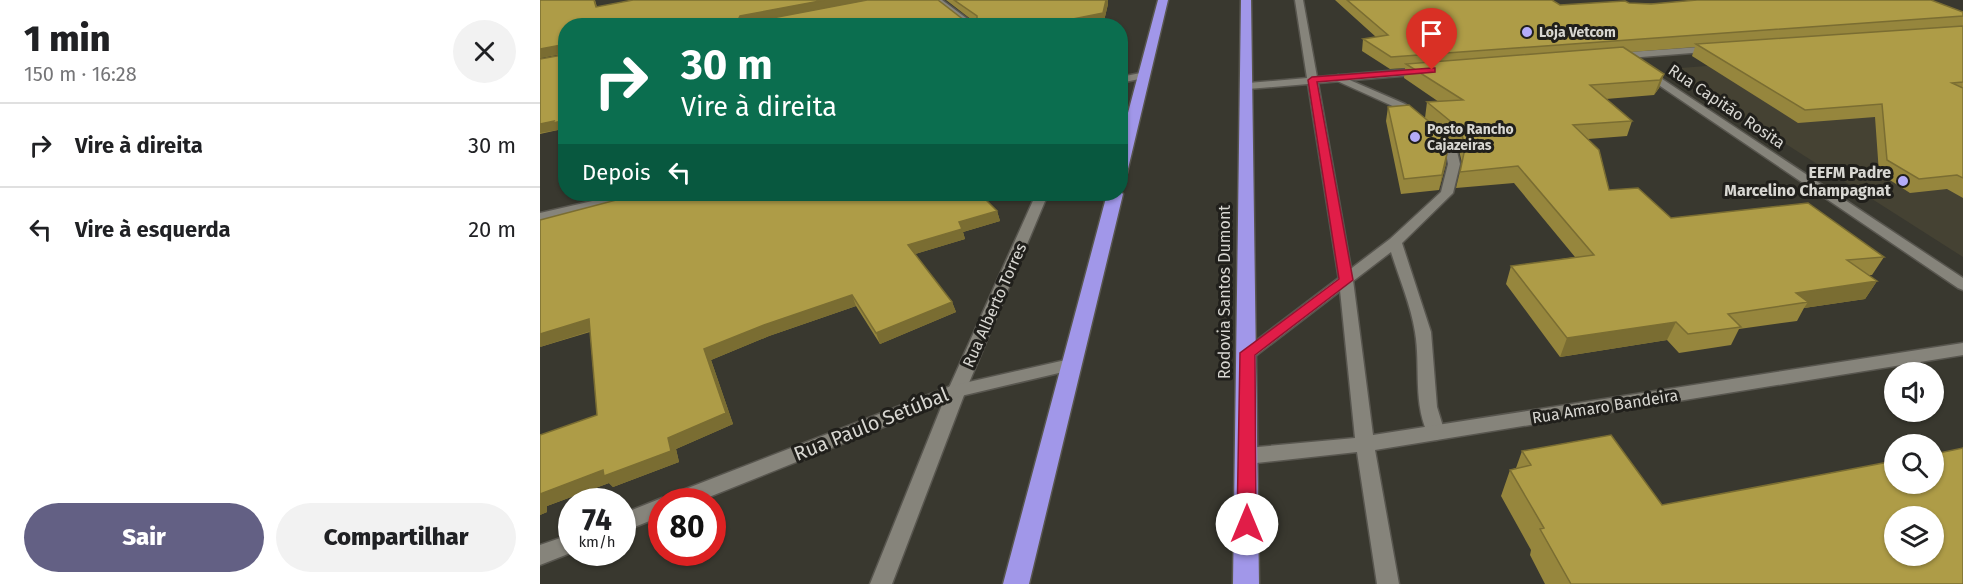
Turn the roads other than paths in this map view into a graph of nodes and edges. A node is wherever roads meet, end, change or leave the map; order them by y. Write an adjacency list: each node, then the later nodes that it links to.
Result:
1 (937, 0): 5 (street)
2 (1163, 0): 8 (highway)
3 (1246, 0): 12 (highway, Rodovia Santos Dumont)
4 (1299, 0): 11 (street)
5 (962, 18)
6 (1727, 48): 20 (street, Rua Capitão Rosita)
7 (1432, 70): 10 (street)
8 (1146, 75): 9 (street); 13 (highway)
9 (1128, 78)
10 (1338, 78): 11 (street); 18 (street)
11 (1312, 80): 12 (street); 19 (street)
12 (1248, 87): 22 (highway, Rodovia Santos Dumont)
13 (1128, 143)
14 (607, 201): 17 (street)
15 (1039, 201): 24 (street, Rua Alberto Torres)
16 (1113, 201): 23 (highway)
17 (540, 217)
18 (1395, 242): 19 (street); 25 (street)
19 (1346, 280): 22 (street); 26 (street)
20 (1963, 285)
21 (1963, 349): 25 (street, Rua Amaro Bandeira)
22 (1248, 353): 27 (highway, Rodovia Santos Dumont)
23 (1070, 365): 24 (street, Rua Paulo Setúbal); 32 (highway)
24 (957, 390): 28 (street, Rua Paulo Setúbal); 31 (street, Rua Alberto Torres)
25 (1436, 433): 26 (street, Rua Amaro Bandeira)
26 (1365, 444): 27 (street, Rua Amaro Bandeira); 34 (street)
27 (1247, 456): 33 (highway, Rodovia Santos Dumont)
28 (710, 488)
29 (558, 548): 30 (street)
30 (540, 555)
31 (881, 584)
32 (1016, 584)
33 (1246, 584)
34 (1388, 584)

